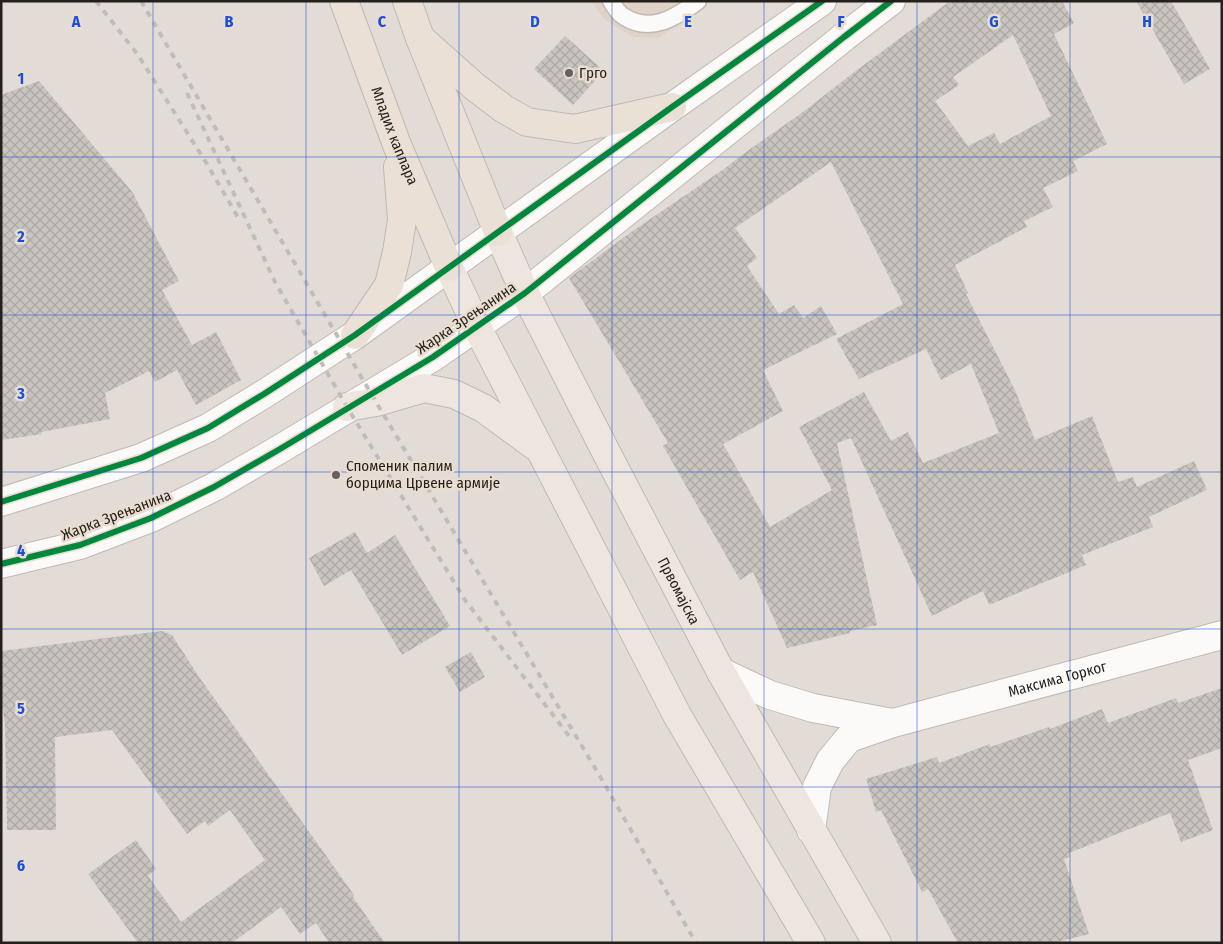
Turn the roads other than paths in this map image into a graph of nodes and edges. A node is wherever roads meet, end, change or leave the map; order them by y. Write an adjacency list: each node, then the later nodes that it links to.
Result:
1 (344, 1): 9 (highway, Младих каплара)
2 (611, 1): 3 (lane)
3 (698, 1)
4 (891, 1): 12 (street, Жарка Зрењанина)
5 (819, 2): 8 (street)
6 (414, 5): 7 (highway)
7 (420, 38): 8 (highway); 10 (highway)
8 (672, 107): 10 (street)
9 (397, 145): 11 (highway, Младих каплара); 14 (highway)
10 (498, 232): 11 (street); 12 (main road, Првомајска)
11 (449, 267): 13 (main road); 14 (street)
12 (525, 293): 13 (street, Жарка Зрењанина); 20 (main road, Првомајска)
13 (477, 327): 15 (street, Жарка Зрењанина); 16 (main road)
14 (355, 335): 17 (street)
15 (348, 407): 16 (main road); 18 (street, Жарка Зрењанина)
16 (540, 450): 23 (main road)
17 (1, 502)
18 (1, 564)
19 (1222, 635): 21 (street, Максима Горког)
20 (721, 672): 21 (street); 22 (main road, Првомајска)
21 (893, 724): 22 (street, Максима Горког)
22 (811, 830): 24 (main road, Првомајска)
23 (810, 943)
24 (877, 943)

